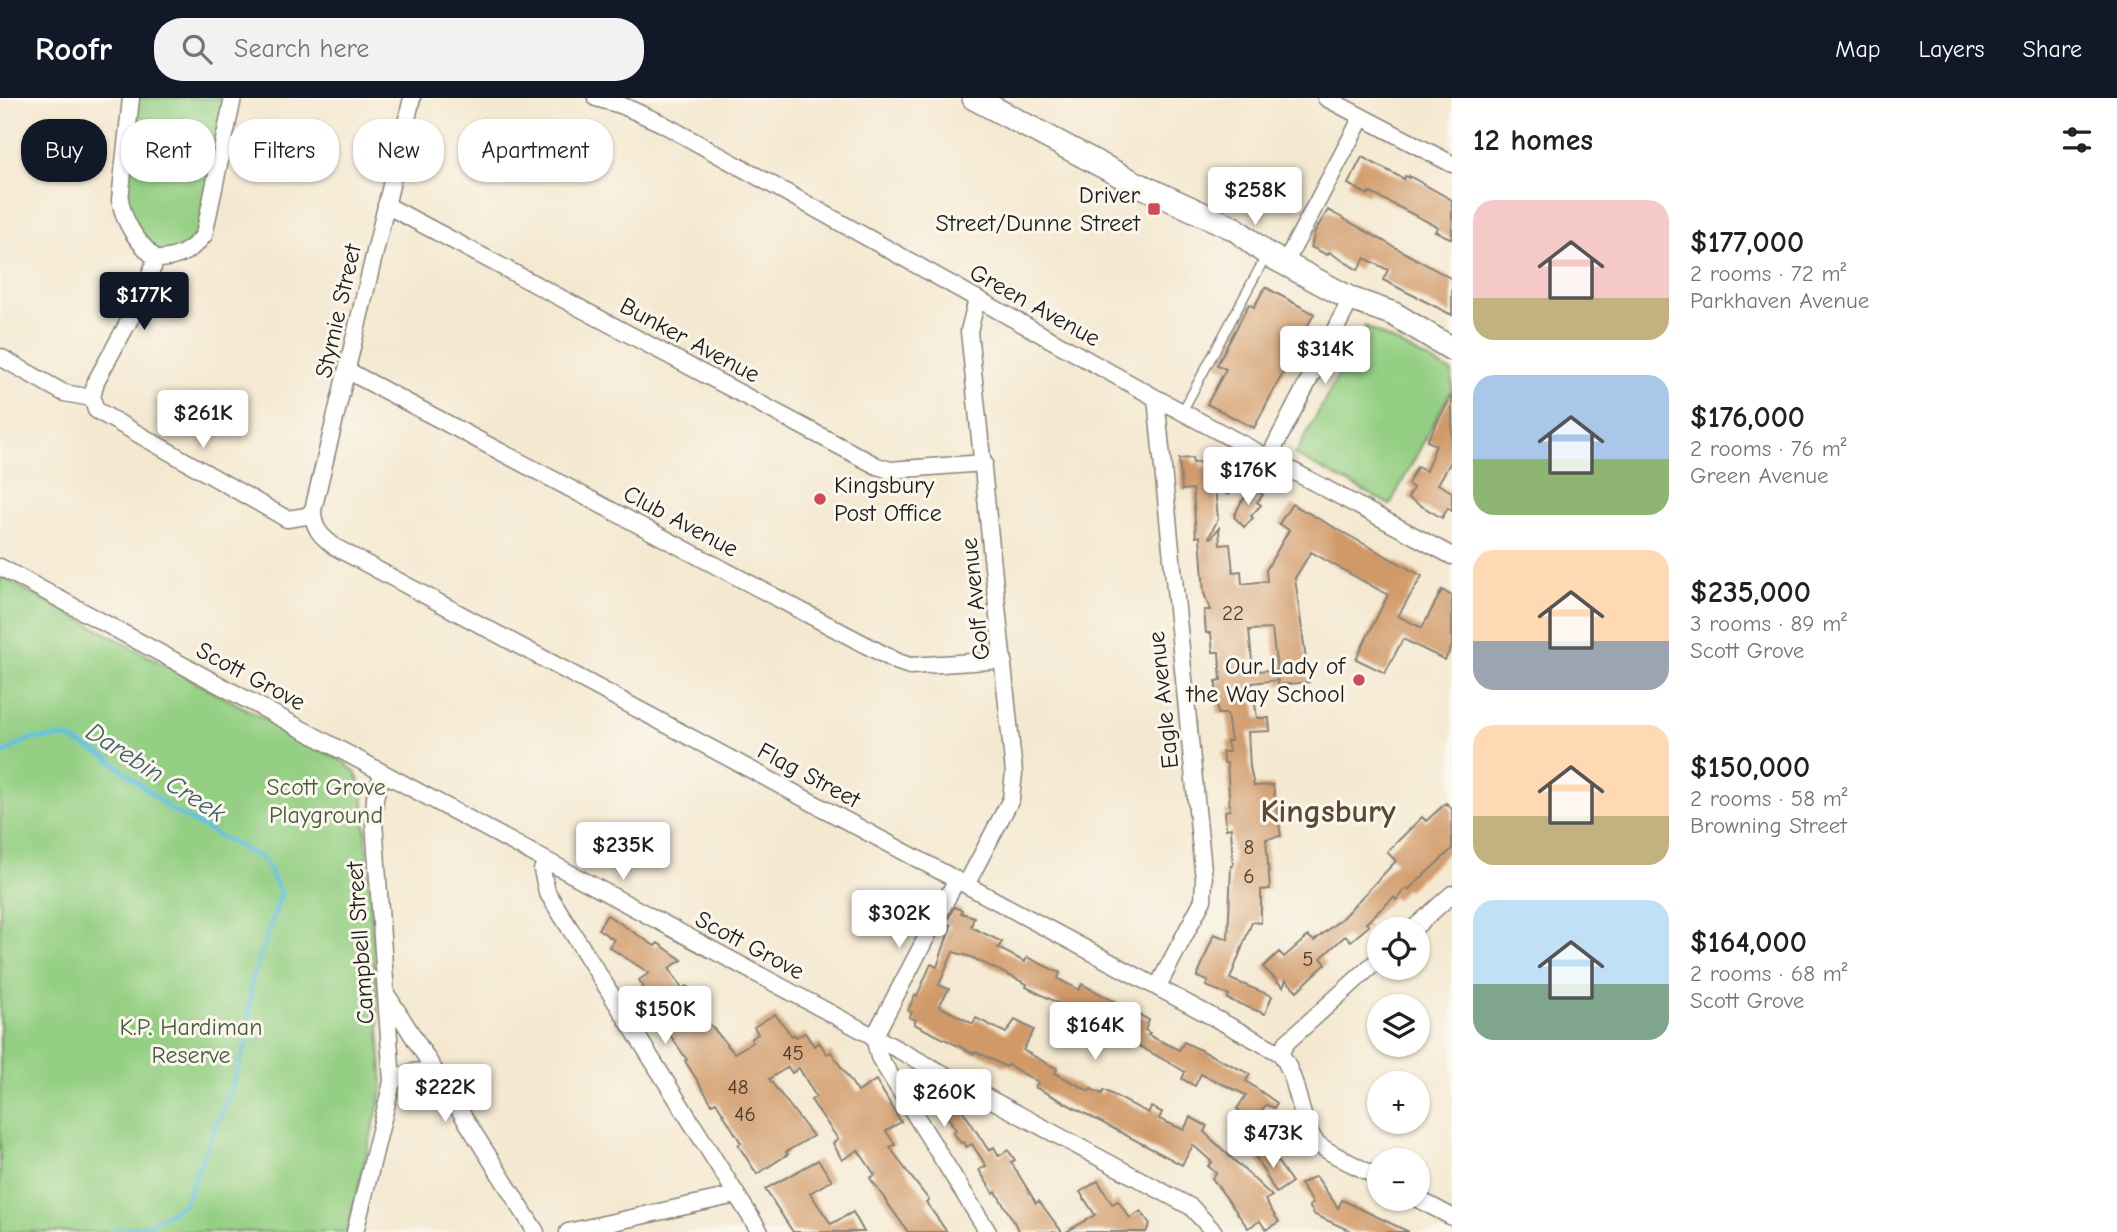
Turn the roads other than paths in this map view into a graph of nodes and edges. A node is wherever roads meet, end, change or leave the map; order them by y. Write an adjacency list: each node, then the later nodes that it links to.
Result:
1 (131, 98): 10 (street)
2 (233, 98): 10 (street)
3 (411, 98): 9 (street, Stymie Street)
4 (596, 98): 12 (street, Green Avenue)
5 (974, 98): 11 (main road)
6 (1326, 98): 7 (street)
7 (1362, 117): 8 (street); 11 (street)
8 (1452, 164)
9 (386, 205): 17 (street, Stymie Street); 22 (street, Bunker Avenue)
10 (156, 259): 18 (street)
11 (1276, 259): 13 (main road); 20 (lane)
12 (977, 299): 19 (street, Green Avenue); 22 (street, Golf Avenue)
13 (1351, 299): 14 (main road); 15 (main road); 21 (street)
14 (1452, 349)
15 (1452, 356)
16 (0, 357): 18 (street)
17 (348, 371): 23 (street, Stymie Street); 27 (street, Club Avenue)
18 (92, 398): 23 (street)
19 (1156, 398): 20 (street, Green Avenue); 34 (street, Eagle Avenue)
20 (1182, 412): 21 (street, Green Avenue)
21 (1269, 457): 25 (street, Green Avenue)
22 (984, 463): 27 (street, Golf Avenue)
23 (313, 510): 24 (street, Stymie Street)
24 (318, 534): 30 (street, Flag Street)
25 (1452, 556)
26 (0, 567): 28 (street, Scott Grove)
27 (1004, 660): 30 (street, Golf Avenue)
28 (383, 773): 29 (street, Scott Grove); 35 (street, Campbell Street)
29 (545, 862): 36 (street, Scott Grove); 41 (street)
30 (961, 883): 34 (street, Flag Street); 36 (street, Golf Avenue)
31 (1452, 894): 32 (street)
32 (1426, 917)
33 (1367, 970): 37 (street)
34 (1158, 986): 37 (street, Flag Street)
35 (387, 995): 38 (street); 39 (street, Campbell Street)
36 (874, 1037): 48 (street); 49 (street, Scott Grove)
37 (1280, 1053): 40 (street)
38 (435, 1074): 39 (street); 45 (street)
39 (392, 1082): 44 (street, Campbell Street)
40 (1367, 1172)
41 (736, 1195): 46 (street); 47 (street)
42 (1430, 1205): 43 (street)
43 (1452, 1217)
44 (355, 1232)
45 (537, 1232)
46 (568, 1232)
47 (760, 1232)
48 (988, 1232)
49 (1214, 1232)

